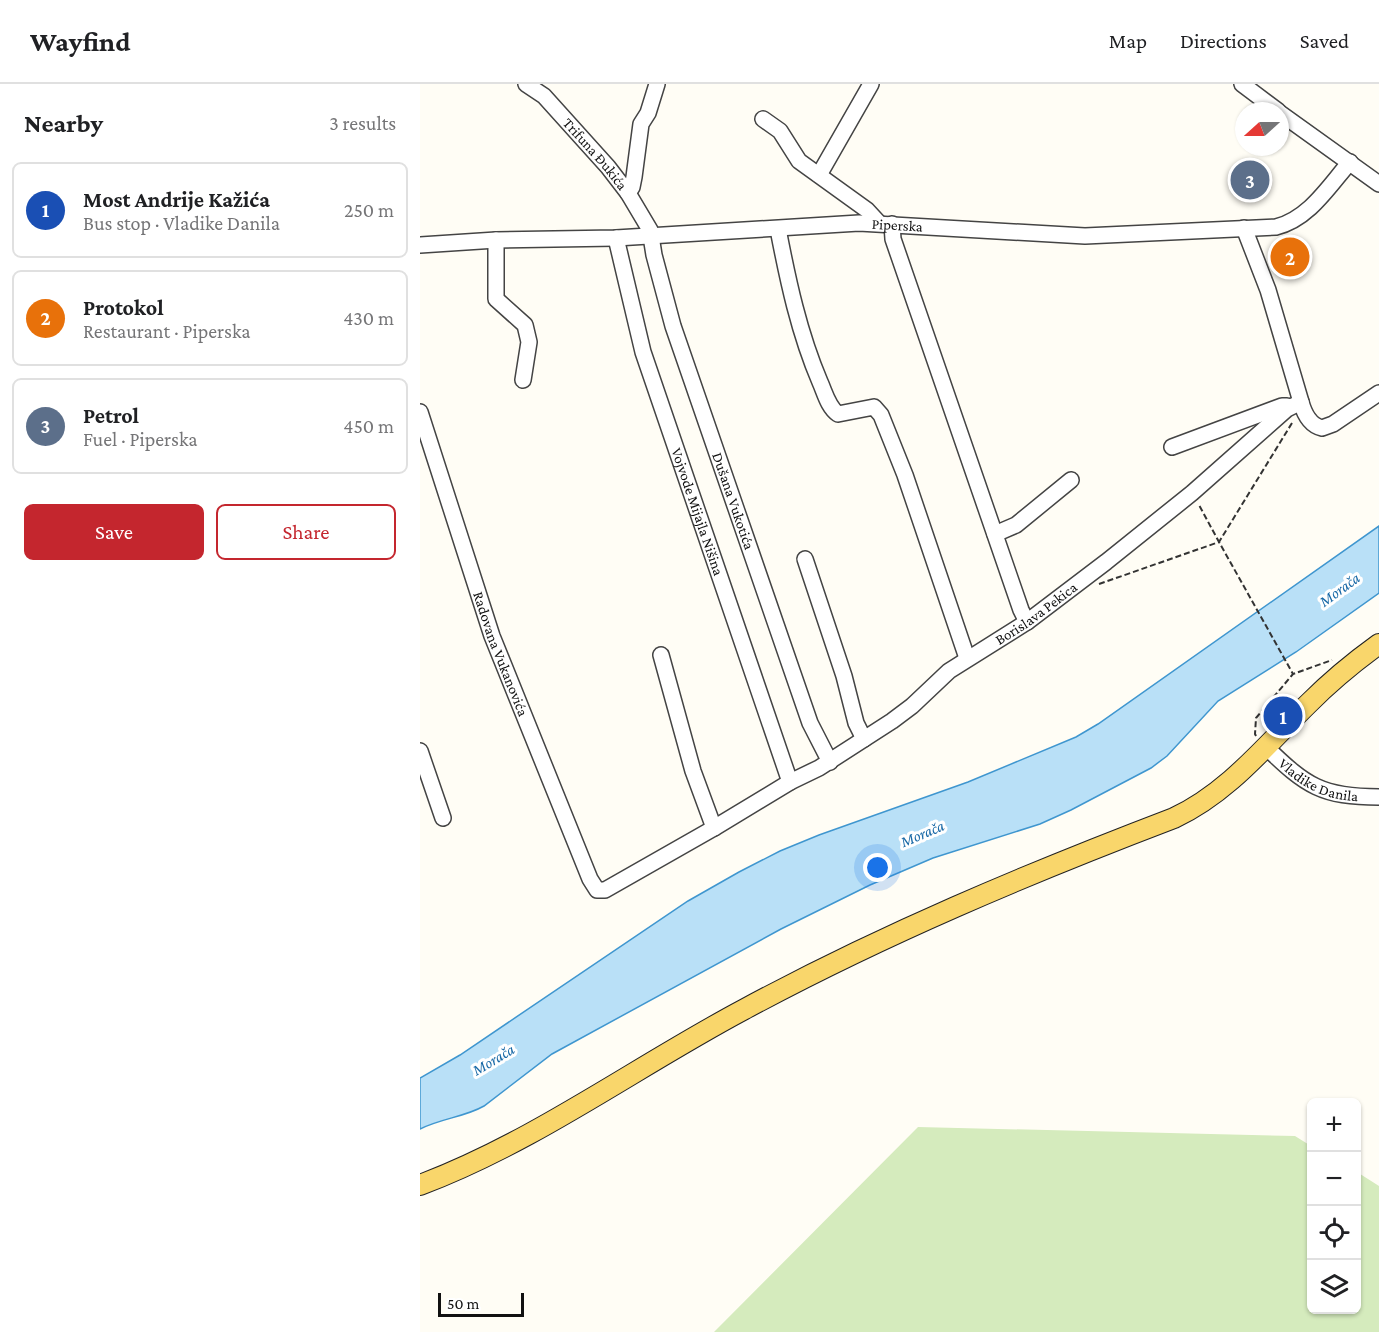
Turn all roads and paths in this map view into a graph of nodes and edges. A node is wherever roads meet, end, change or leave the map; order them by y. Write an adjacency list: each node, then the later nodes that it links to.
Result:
1 (526, 84): 11 (street, Trifuna Đukića)
2 (657, 84): 11 (street)
3 (872, 84): 9 (street)
4 (1242, 84): 5 (street)
5 (1266, 102)
6 (763, 118): 9 (street)
7 (1289, 119): 8 (street)
8 (1350, 162): 10 (street); 13 (street, Piperska)
9 (819, 175): 12 (street)
10 (1379, 184)
11 (628, 193): 15 (street, Trifuna Đukića)
12 (886, 224): 13 (street, Piperska); 14 (street, Piperska); 26 (street)
13 (1244, 228): 21 (street)
14 (778, 229): 15 (street, Piperska); 33 (street)
15 (651, 236): 16 (street, Piperska); 39 (street, Dušana Vukotića)
16 (616, 238): 17 (street, Piperska); 40 (street, Vojvode Mijajla Nišina)
17 (496, 240): 18 (street, Piperska); 19 (street)
18 (420, 245)
19 (523, 380)
20 (1379, 393): 21 (street)
21 (1295, 404): 23 (street); 25 (street, Borislava Pekica); 27 (path)
22 (420, 412): 44 (street, Radovana Vukanovića)
23 (1172, 447)
24 (1071, 480): 26 (street)
25 (1192, 493): 27 (path); 29 (street, Borislava Pekica)
26 (994, 534): 30 (street)
27 (1219, 542): 29 (path); 35 (path)
28 (805, 559): 36 (street)
29 (1086, 577): 30 (street, Borislava Pekica)
30 (1027, 622): 33 (street, Borislava Pekica)
31 (1379, 644): 37 (main road)
32 (661, 655): 43 (street)
33 (967, 658): 36 (street, Borislava Pekica)
34 (1338, 658): 35 (path)
35 (1293, 674): 37 (path)
36 (864, 739): 39 (street, Borislava Pekica)
37 (1266, 747): 41 (street, Vladike Danila); 45 (main road)
38 (420, 750): 42 (street)
39 (830, 762): 40 (street, Borislava Pekica)
40 (790, 782): 43 (street, Borislava Pekica)
41 (1379, 797)
42 (443, 818)
43 (714, 828): 44 (street, Borislava Pekica)
44 (597, 890)
45 (420, 1185)

